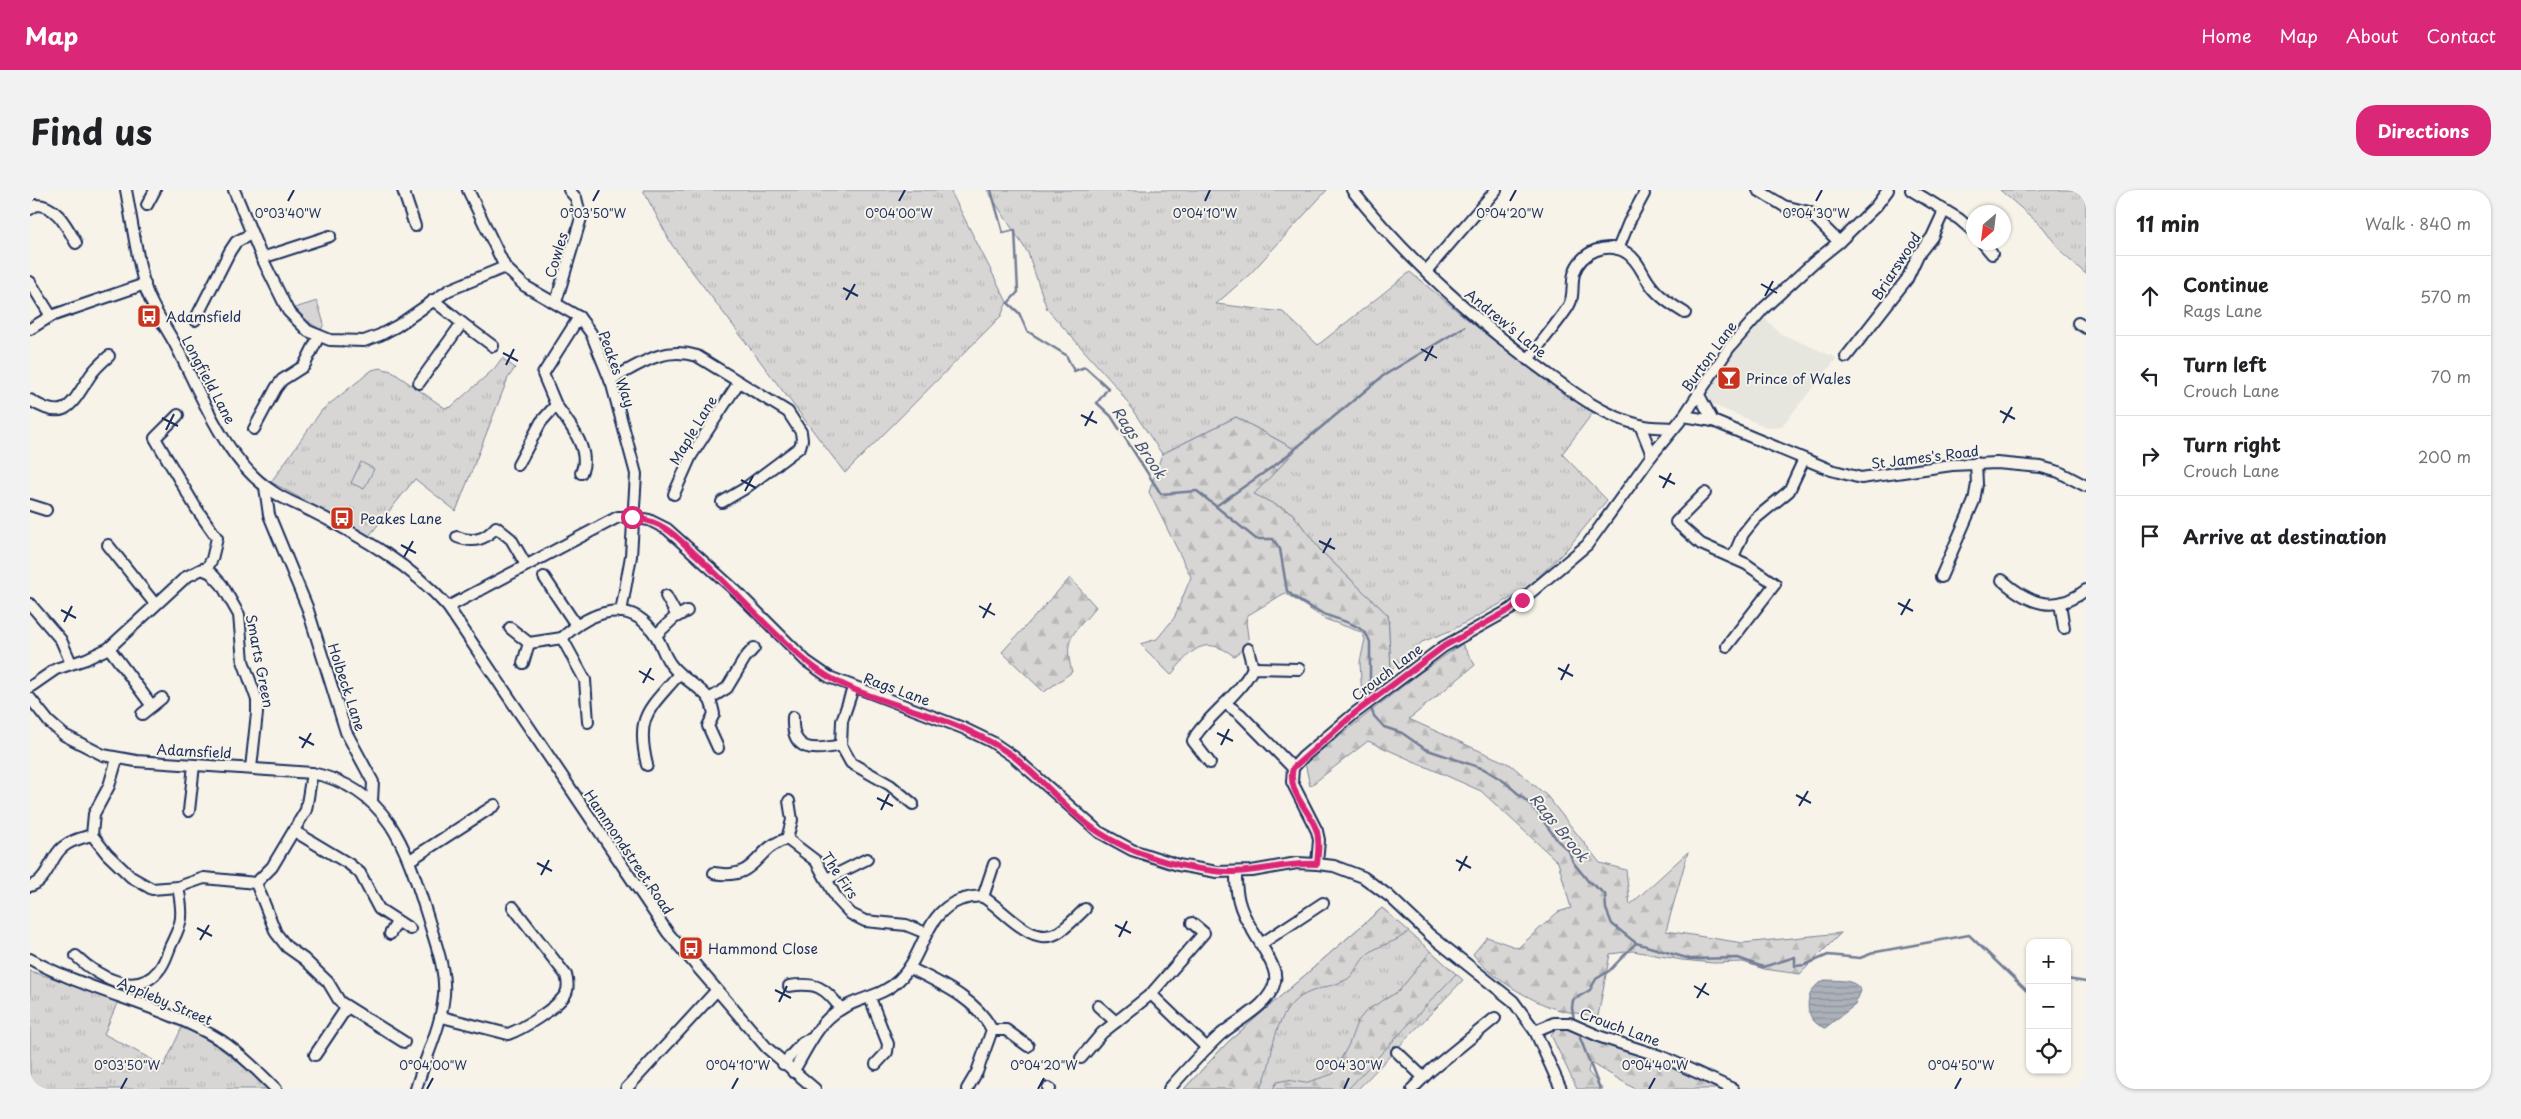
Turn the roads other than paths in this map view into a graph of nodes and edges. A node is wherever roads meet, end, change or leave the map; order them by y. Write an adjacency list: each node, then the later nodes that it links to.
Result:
1 (126, 190): 29 (street, Longfield Lane)
2 (155, 190): 13 (street)
3 (234, 190): 18 (street)
4 (403, 190): 17 (street)
5 (468, 190): 26 (street, Peakes Way)
6 (569, 190): 31 (street, Cowles)
7 (1352, 190): 27 (street, Andrew's Lane)
8 (1496, 190): 27 (street)
9 (1758, 190): 20 (street)
10 (1888, 190): 20 (street, Burton Lane)
11 (1911, 190): 15 (street)
12 (1644, 194): 22 (street)
13 (147, 206)
14 (30, 209): 21 (street)
15 (1944, 210): 16 (street); 41 (street, Briarswood)
16 (1966, 225)
17 (415, 226)
18 (251, 234): 25 (street); 35 (street)
19 (330, 236): 25 (street)
20 (1840, 242): 46 (street, Burton Lane)
21 (76, 243)
22 (1618, 249): 32 (street); 42 (street)
23 (1989, 250): 24 (street)
24 (1992, 254)
25 (262, 258): 38 (street)
26 (505, 267): 30 (street); 31 (street, Peakes Way)
27 (1427, 270): 42 (street, Andrew's Lane)
28 (30, 282): 33 (street)
29 (144, 284): 33 (street); 60 (street, Longfield Lane)
30 (433, 300): 36 (street); 38 (street)
31 (556, 302): 34 (street, Peakes Way)
32 (1685, 313)
33 (51, 316): 37 (street)
34 (579, 317): 43 (street, Peakes Way); 48 (street)
35 (195, 320)
36 (462, 323): 39 (street); 45 (street)
37 (30, 329)
38 (319, 336): 54 (street)
39 (493, 346)
40 (109, 356): 47 (street)
41 (1846, 357)
42 (1528, 360): 52 (street, Andrew's Lane)
43 (610, 380): 44 (street); 67 (street, Peakes Way)
44 (739, 382): 63 (street, Maple Lane); 64 (street)
45 (419, 383)
46 (1698, 393): 50 (street, Burton Lane); 51 (street)
47 (30, 400)
48 (556, 405): 58 (street); 59 (street)
49 (178, 415): 72 (street)
50 (1684, 416): 51 (street, St James's Road); 53 (street, Crouch Lane)
51 (1713, 421): 56 (street, St James's Road)
52 (1640, 425): 53 (street, Andrew's Lane); 55 (street)
53 (1674, 428): 55 (street, Crouch Lane)
54 (254, 429)
55 (1652, 455): 117 (street, Crouch Lane)
56 (1804, 459): 57 (street, St James's Road); 70 (street)
57 (1976, 464): 61 (street, St James's Road); 74 (street)
58 (518, 465)
59 (580, 473)
60 (265, 486): 81 (street, Longfield Lane); 119 (street, Holbeck Lane)
61 (2086, 486)
62 (1705, 493): 70 (street)
63 (674, 494)
64 (722, 502)
65 (30, 505): 66 (street)
66 (46, 510)
67 (632, 517): 71 (street); 83 (street, Peakes Way); 101 (street, Rags Lane)
68 (457, 537): 71 (street)
69 (108, 545): 79 (street)
70 (1733, 557): 91 (street)
71 (526, 565): 81 (street)
72 (206, 570): 79 (street); 116 (street, Smarts Green)
73 (544, 577): 85 (street)
74 (1941, 577)
75 (2002, 580): 80 (street)
76 (2086, 590): 80 (street)
77 (666, 596): 84 (street)
78 (30, 604): 96 (street)
79 (155, 604): 92 (street)
80 (2060, 604): 87 (street)
81 (448, 607): 153 (street, Hammondstreet Road)
82 (687, 611): 84 (street)
83 (621, 612): 85 (street); 88 (street)
84 (677, 616): 88 (street)
85 (576, 625): 89 (street)
86 (510, 628): 90 (street)
87 (2064, 628)
88 (656, 635): 99 (street)
89 (562, 638): 90 (street); 109 (street)
90 (529, 643): 95 (street)
91 (1727, 646)
92 (109, 648): 96 (street); 106 (street)
93 (754, 648): 104 (street)
94 (1248, 649): 97 (street)
95 (523, 663)
96 (71, 664): 100 (street)
97 (1253, 668): 98 (street); 105 (street)
98 (1299, 669)
99 (679, 674): 104 (street); 115 (street)
100 (30, 687)
101 (853, 688): 110 (street); 131 (street, Rags Lane)
102 (30, 698): 112 (street, Adamsfield)
103 (162, 698): 106 (street)
104 (709, 699): 111 (street)
105 (1226, 704): 113 (street); 117 (street)
106 (152, 706): 107 (street)
107 (142, 714)
108 (793, 717): 110 (street)
109 (588, 722)
110 (841, 745): 121 (street)
111 (718, 748)
112 (117, 759): 114 (street, Adamsfield); 125 (street)
113 (1210, 763)
114 (194, 765): 116 (street, Adamsfield); 123 (street)
115 (647, 765)
116 (251, 768): 118 (street, Adamsfield)
117 (1293, 768): 130 (street)
118 (312, 773): 119 (street, Adamsfield); 124 (street)
119 (372, 801): 128 (street)
120 (789, 802): 126 (street)
121 (913, 804)
122 (495, 805): 128 (street)
123 (189, 811)
124 (294, 831): 134 (street); 141 (street)
125 (92, 835): 135 (street); 136 (street)
126 (787, 839): 132 (street); 133 (street, The Firs)
127 (867, 859): 133 (street)
128 (410, 860): 159 (street)
129 (994, 864): 137 (street)
130 (1317, 864): 131 (street, Rags Lane); 163 (street)
131 (1236, 872): 146 (street)
132 (714, 873)
133 (827, 879): 144 (street, The Firs)
134 (256, 883): 136 (street); 157 (street)
135 (30, 886)
136 (178, 887): 147 (street)
137 (983, 897): 140 (street); 144 (street)
138 (1322, 903): 146 (street)
139 (513, 907): 159 (street)
140 (1085, 909)
141 (397, 922): 143 (street); 145 (street)
142 (1192, 923): 154 (street)
143 (410, 929)
144 (926, 933): 149 (street)
145 (390, 934)
146 (1261, 944): 150 (street)
147 (76, 956)
148 (30, 958): 175 (street, Appleby Street)
149 (910, 968): 155 (street); 162 (street)
150 (1275, 982): 151 (street); 167 (street)
151 (1287, 984)
152 (789, 986): 158 (street)
153 (716, 991): 171 (street, Hammondstreet Road); 177 (street)
154 (1151, 994): 161 (street); 167 (street)
155 (870, 998): 158 (street); 172 (street)
156 (1098, 1006): 161 (street)
157 (347, 1007): 165 (street); 169 (street)
158 (841, 1009): 164 (street)
159 (442, 1018): 176 (street)
160 (1495, 1018): 174 (street)
161 (1116, 1022): 170 (street)
162 (992, 1030): 166 (street); 179 (street)
163 (1535, 1031): 182 (street); 183 (street, Crouch Lane)
164 (811, 1039): 171 (street); 173 (street)
165 (404, 1042)
166 (1028, 1046)
167 (1207, 1048): 180 (street)
168 (1397, 1052): 174 (street)
169 (315, 1055)
170 (1081, 1058)
171 (783, 1064): 173 (street, Hammondstreet Road)
172 (876, 1064)
173 (793, 1072): 178 (street, Hammondstreet Road)
174 (1423, 1078): 181 (street)
175 (276, 1089)
176 (416, 1089)
177 (626, 1089)
178 (815, 1089)
179 (967, 1089)
180 (1169, 1089)
181 (1412, 1089)
182 (1561, 1089)
183 (1733, 1089)

